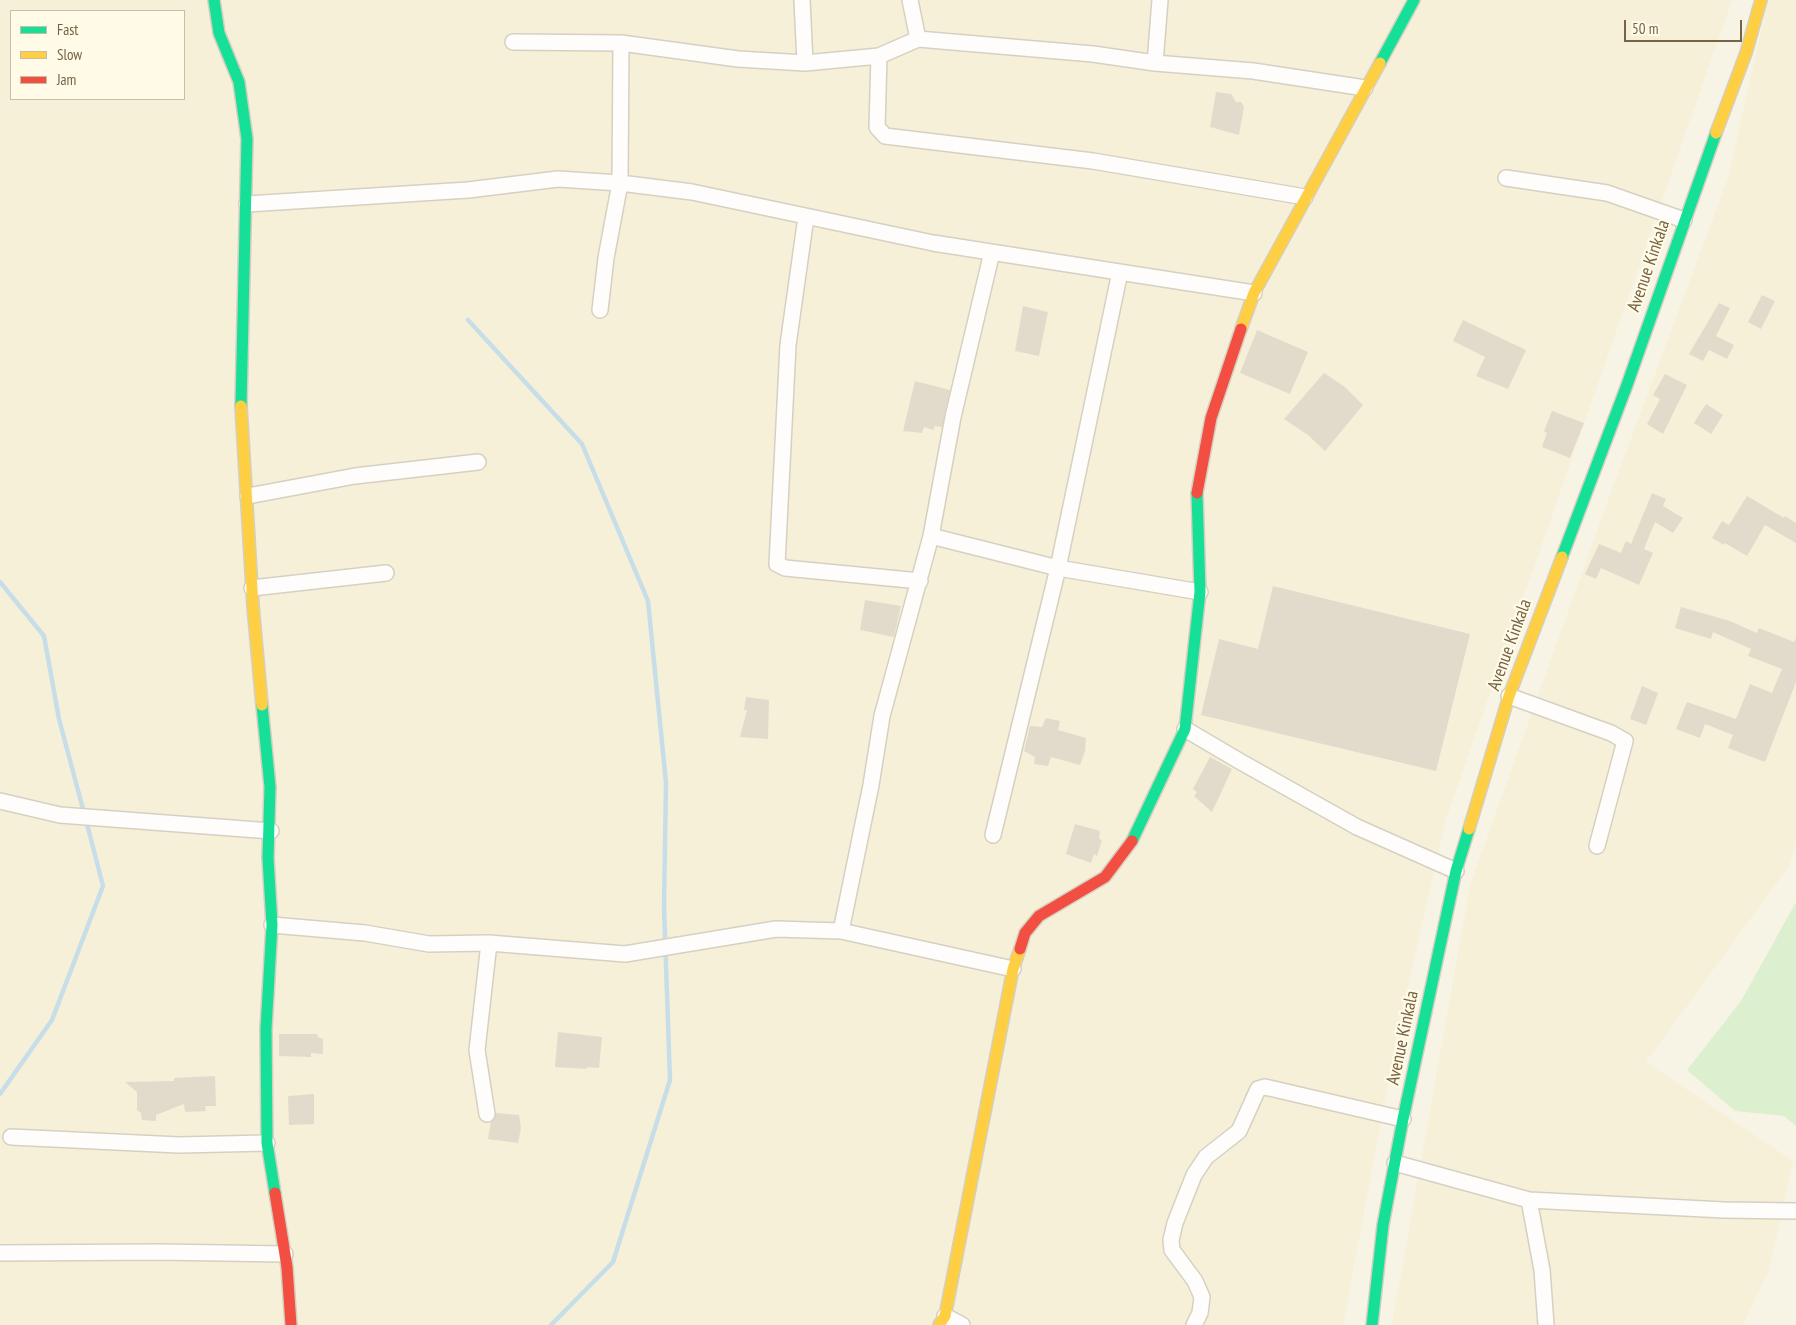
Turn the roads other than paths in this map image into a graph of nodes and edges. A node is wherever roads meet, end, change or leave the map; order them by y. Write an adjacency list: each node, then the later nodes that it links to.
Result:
1 (214, 0): 17 (street)
2 (802, 0): 11 (street)
3 (910, 0): 7 (street)
4 (1160, 0): 12 (street)
5 (1414, 0): 13 (street)
6 (1761, 0): 19 (street, Avenue Kinkala)
7 (918, 39): 10 (street); 12 (street)
8 (513, 42): 9 (street)
9 (621, 42): 11 (street); 15 (street)
10 (880, 56): 11 (street); 16 (street)
11 (805, 63)
12 (1155, 63): 13 (street)
13 (1365, 88): 16 (street)
14 (1506, 178): 19 (street)
15 (620, 183): 17 (street); 18 (street); 23 (street)
16 (1305, 197): 22 (street)
17 (247, 204): 25 (street)
18 (806, 217): 20 (street); 29 (street)
19 (1684, 220): 32 (street, Avenue Kinkala)
20 (992, 252): 21 (street); 26 (street)
21 (1120, 272): 22 (street); 27 (street)
22 (1254, 293): 31 (street)
23 (600, 310)
24 (478, 462): 25 (street)
25 (248, 496): 30 (street)
26 (931, 536): 27 (street); 29 (street)
27 (1058, 568): 31 (street); 36 (street)
28 (386, 574): 30 (street)
29 (920, 581): 40 (street)
30 (252, 588): 35 (street)
31 (1200, 592): 33 (street)
32 (1509, 696): 37 (street); 38 (street, Avenue Kinkala)
33 (1185, 729): 38 (street); 42 (street)
34 (0, 800): 35 (street)
35 (271, 831): 39 (street)
36 (993, 835)
37 (1597, 846)
38 (1456, 871): 44 (street, Avenue Kinkala)
39 (272, 925): 41 (street); 46 (street)
40 (841, 931): 41 (street); 42 (street)
41 (489, 943): 43 (street)
42 (1013, 969): 52 (street)
43 (487, 1114)
44 (1403, 1119): 47 (street, Avenue Kinkala); 55 (street)
45 (11, 1137): 46 (street)
46 (267, 1143): 51 (street)
47 (1395, 1163): 48 (street); 56 (street, Avenue Kinkala)
48 (1529, 1200): 49 (street); 57 (street)
49 (1796, 1211)
50 (0, 1253): 51 (street)
51 (285, 1254): 53 (street)
52 (942, 1320): 54 (street)
53 (292, 1325)
54 (962, 1325)
55 (1194, 1325)
56 (1372, 1325)
57 (1546, 1325)

